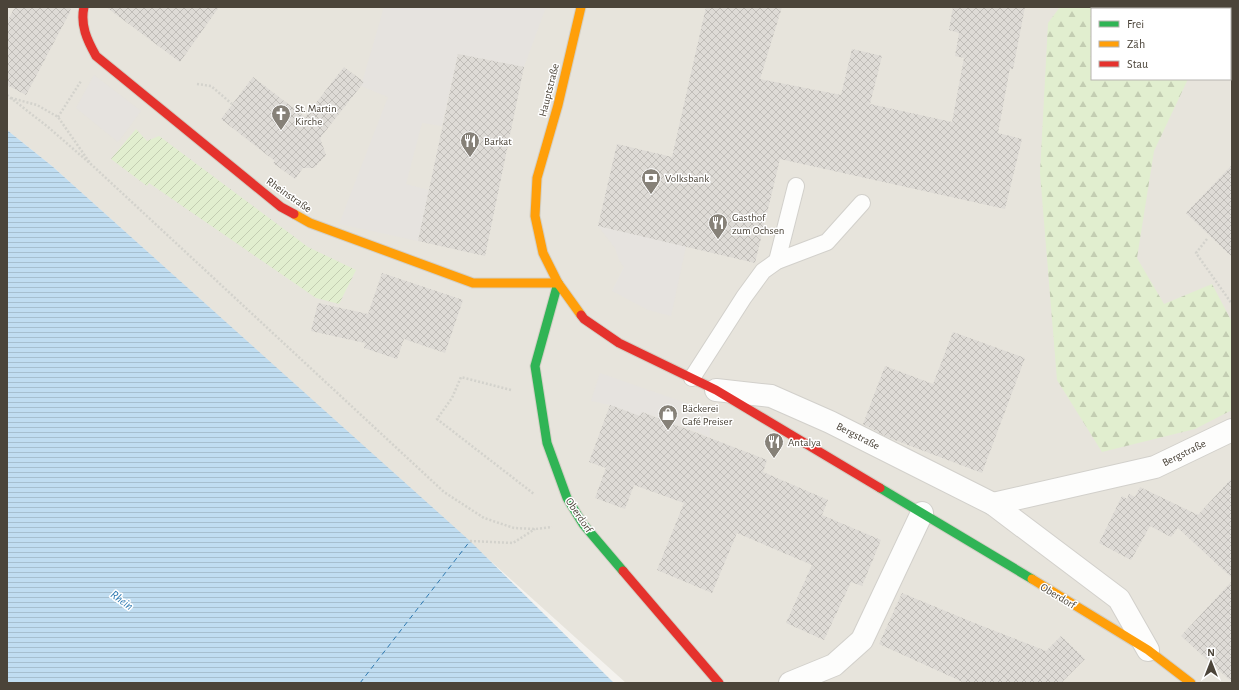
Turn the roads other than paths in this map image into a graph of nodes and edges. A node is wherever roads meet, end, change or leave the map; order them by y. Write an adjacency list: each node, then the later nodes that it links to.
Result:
1 (84, 7): 7 (main road, Rheinstraße)
2 (581, 7): 3 (main road, Hauptstraße)
3 (537, 178): 7 (main road, Oberdorf)
4 (796, 186): 6 (lane)
5 (862, 203): 6 (lane)
6 (777, 261): 8 (lane)
7 (558, 283): 8 (main road, Oberdorf); 14 (main road, Oberdorf)
8 (692, 378): 9 (main road, Oberdorf)
9 (716, 390): 11 (street, Bergstraße); 12 (main road, Oberdorf)
10 (1232, 430): 11 (street, Bergstraße)
11 (993, 504): 13 (street, Bergstraße)
12 (922, 513): 13 (main road, Oberdorf); 15 (street)
13 (1148, 650): 16 (main road, Oberdorf)
14 (719, 683)
15 (790, 683)
16 (1191, 683)

